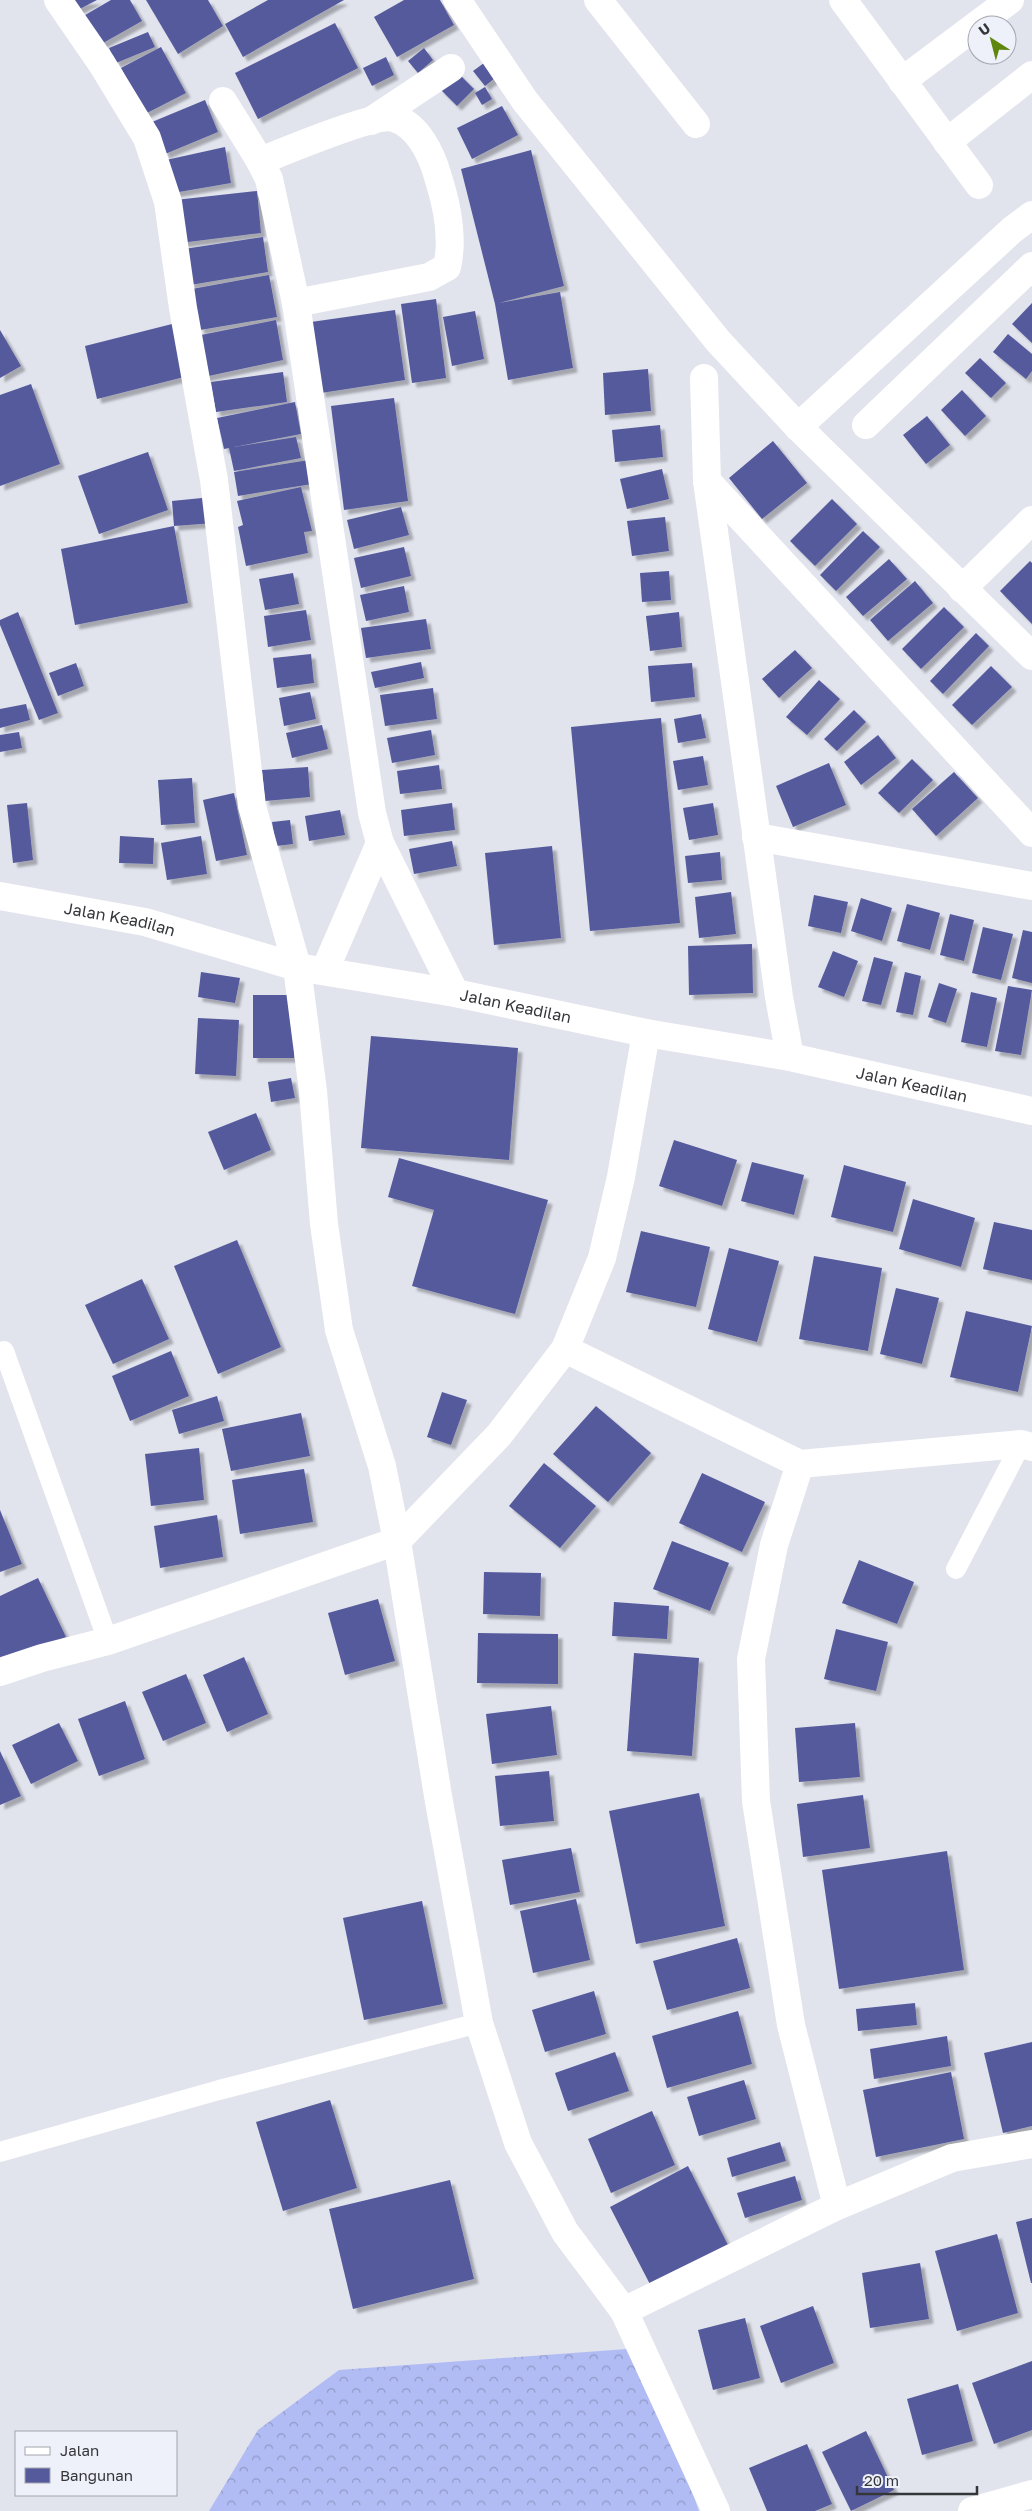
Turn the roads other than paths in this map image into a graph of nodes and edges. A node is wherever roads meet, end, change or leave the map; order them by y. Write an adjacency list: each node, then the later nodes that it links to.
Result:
1 (58, 0): 30 (street)
2 (457, 0): 20 (street)
3 (598, 0): 11 (street)
4 (843, 0): 8 (street)
5 (1010, 0): 8 (street)
6 (452, 68): 10 (street)
7 (1032, 75): 12 (street)
8 (902, 81): 12 (street)
9 (223, 101): 13 (street)
10 (371, 121): 13 (street); 17 (street)
11 (696, 124)
12 (947, 142): 14 (street)
13 (260, 160): 17 (street)
14 (979, 185)
15 (1032, 215): 20 (street)
16 (1032, 266): 19 (street)
17 (296, 303): 27 (street)
18 (704, 378): 21 (street)
19 (866, 425)
20 (798, 427): 23 (street)
21 (707, 481): 25 (street); 26 (street)
22 (1032, 520): 23 (street)
23 (962, 589): 24 (street)
24 (1032, 656)
25 (1032, 833)
26 (756, 837): 28 (street); 34 (street)
27 (380, 843): 31 (street); 32 (street)
28 (1032, 886)
29 (0, 896): 30 (street, Jalan Keadilan)
30 (297, 967): 31 (street, Jalan Keadilan); 40 (street)
31 (325, 970): 32 (street, Jalan Keadilan)
32 (455, 993): 33 (street, Jalan Keadilan)
33 (646, 1033): 34 (street, Jalan Keadilan); 36 (street)
34 (790, 1057): 35 (street, Jalan Keadilan)
35 (1032, 1112)
36 (565, 1349): 39 (street); 40 (street)
37 (4, 1351): 42 (lane)
38 (1026, 1445): 39 (street); 41 (lane)
39 (800, 1464): 47 (street)
40 (397, 1541): 42 (street); 44 (street)
41 (956, 1569)
42 (108, 1641): 43 (street)
43 (0, 1672)
44 (479, 2024): 46 (lane); 48 (street)
45 (1032, 2144): 47 (street)
46 (0, 2152)
47 (837, 2206): 48 (street)
48 (624, 2311): 50 (street)
49 (1032, 2494): 51 (street)
50 (716, 2511)
51 (972, 2511)

